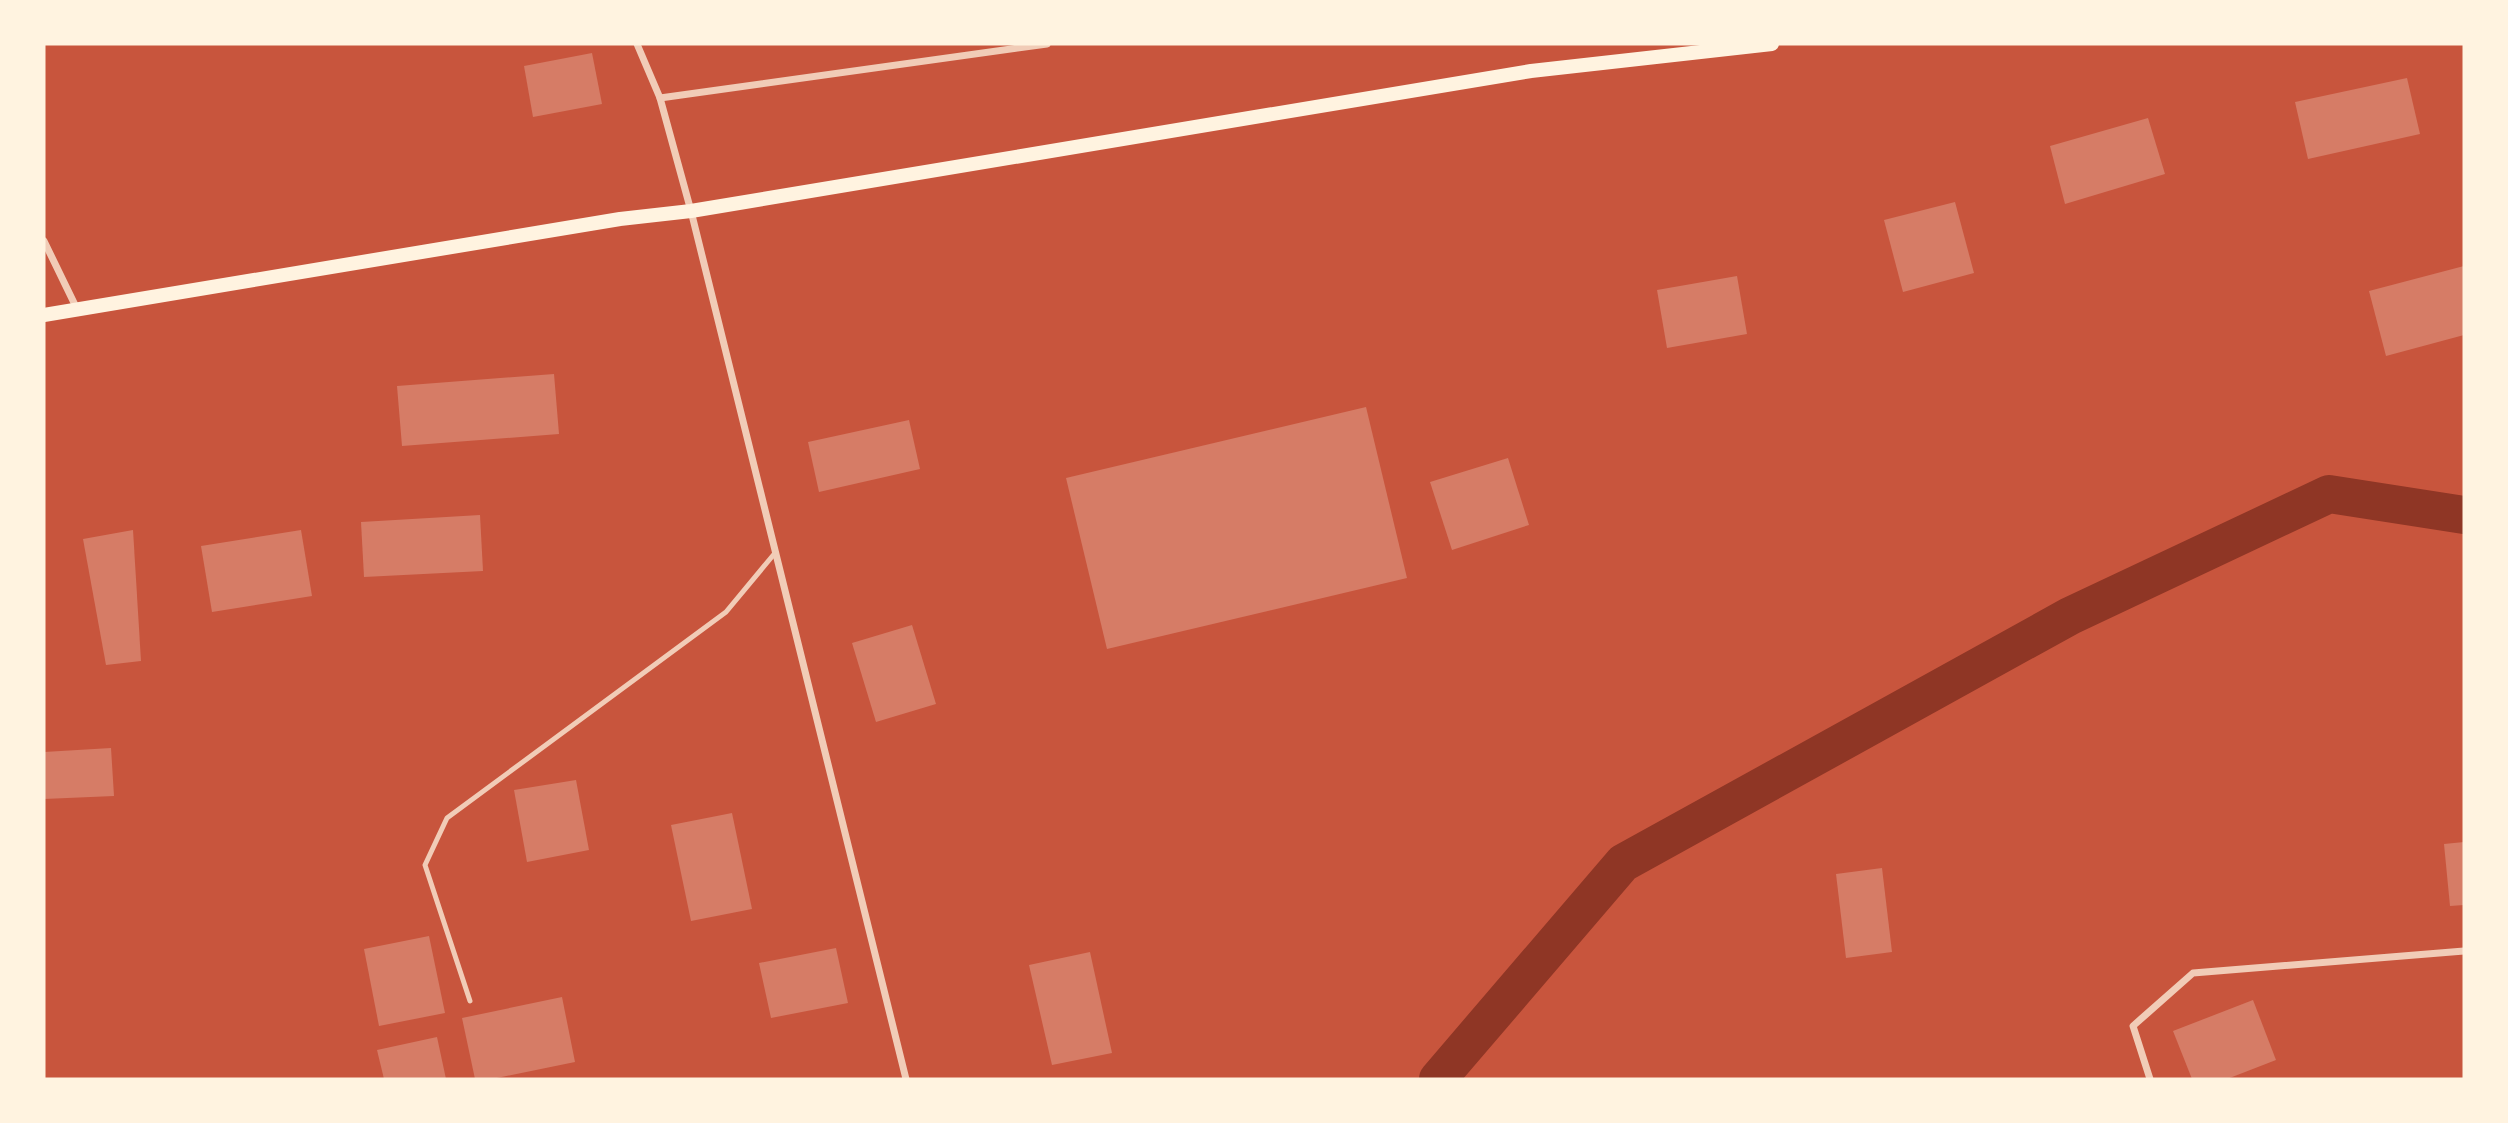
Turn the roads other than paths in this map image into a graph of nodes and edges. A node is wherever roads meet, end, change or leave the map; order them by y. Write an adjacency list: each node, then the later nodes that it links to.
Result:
1 (637, 44): 6 (street)
2 (977, 44): 5 (street)
3 (1047, 44): 5 (street)
4 (1772, 44): 7 (main road)
5 (980, 54): 6 (street)
6 (660, 98): 7 (street)
7 (691, 211): 9 (main road); 11 (street)
8 (44, 241): 9 (street)
9 (77, 309): 10 (main road)
10 (44, 315)
11 (775, 553): 13 (lane); 14 (street)
12 (2464, 951): 15 (street)
13 (470, 1001)
14 (906, 1079)
15 (2150, 1079)

